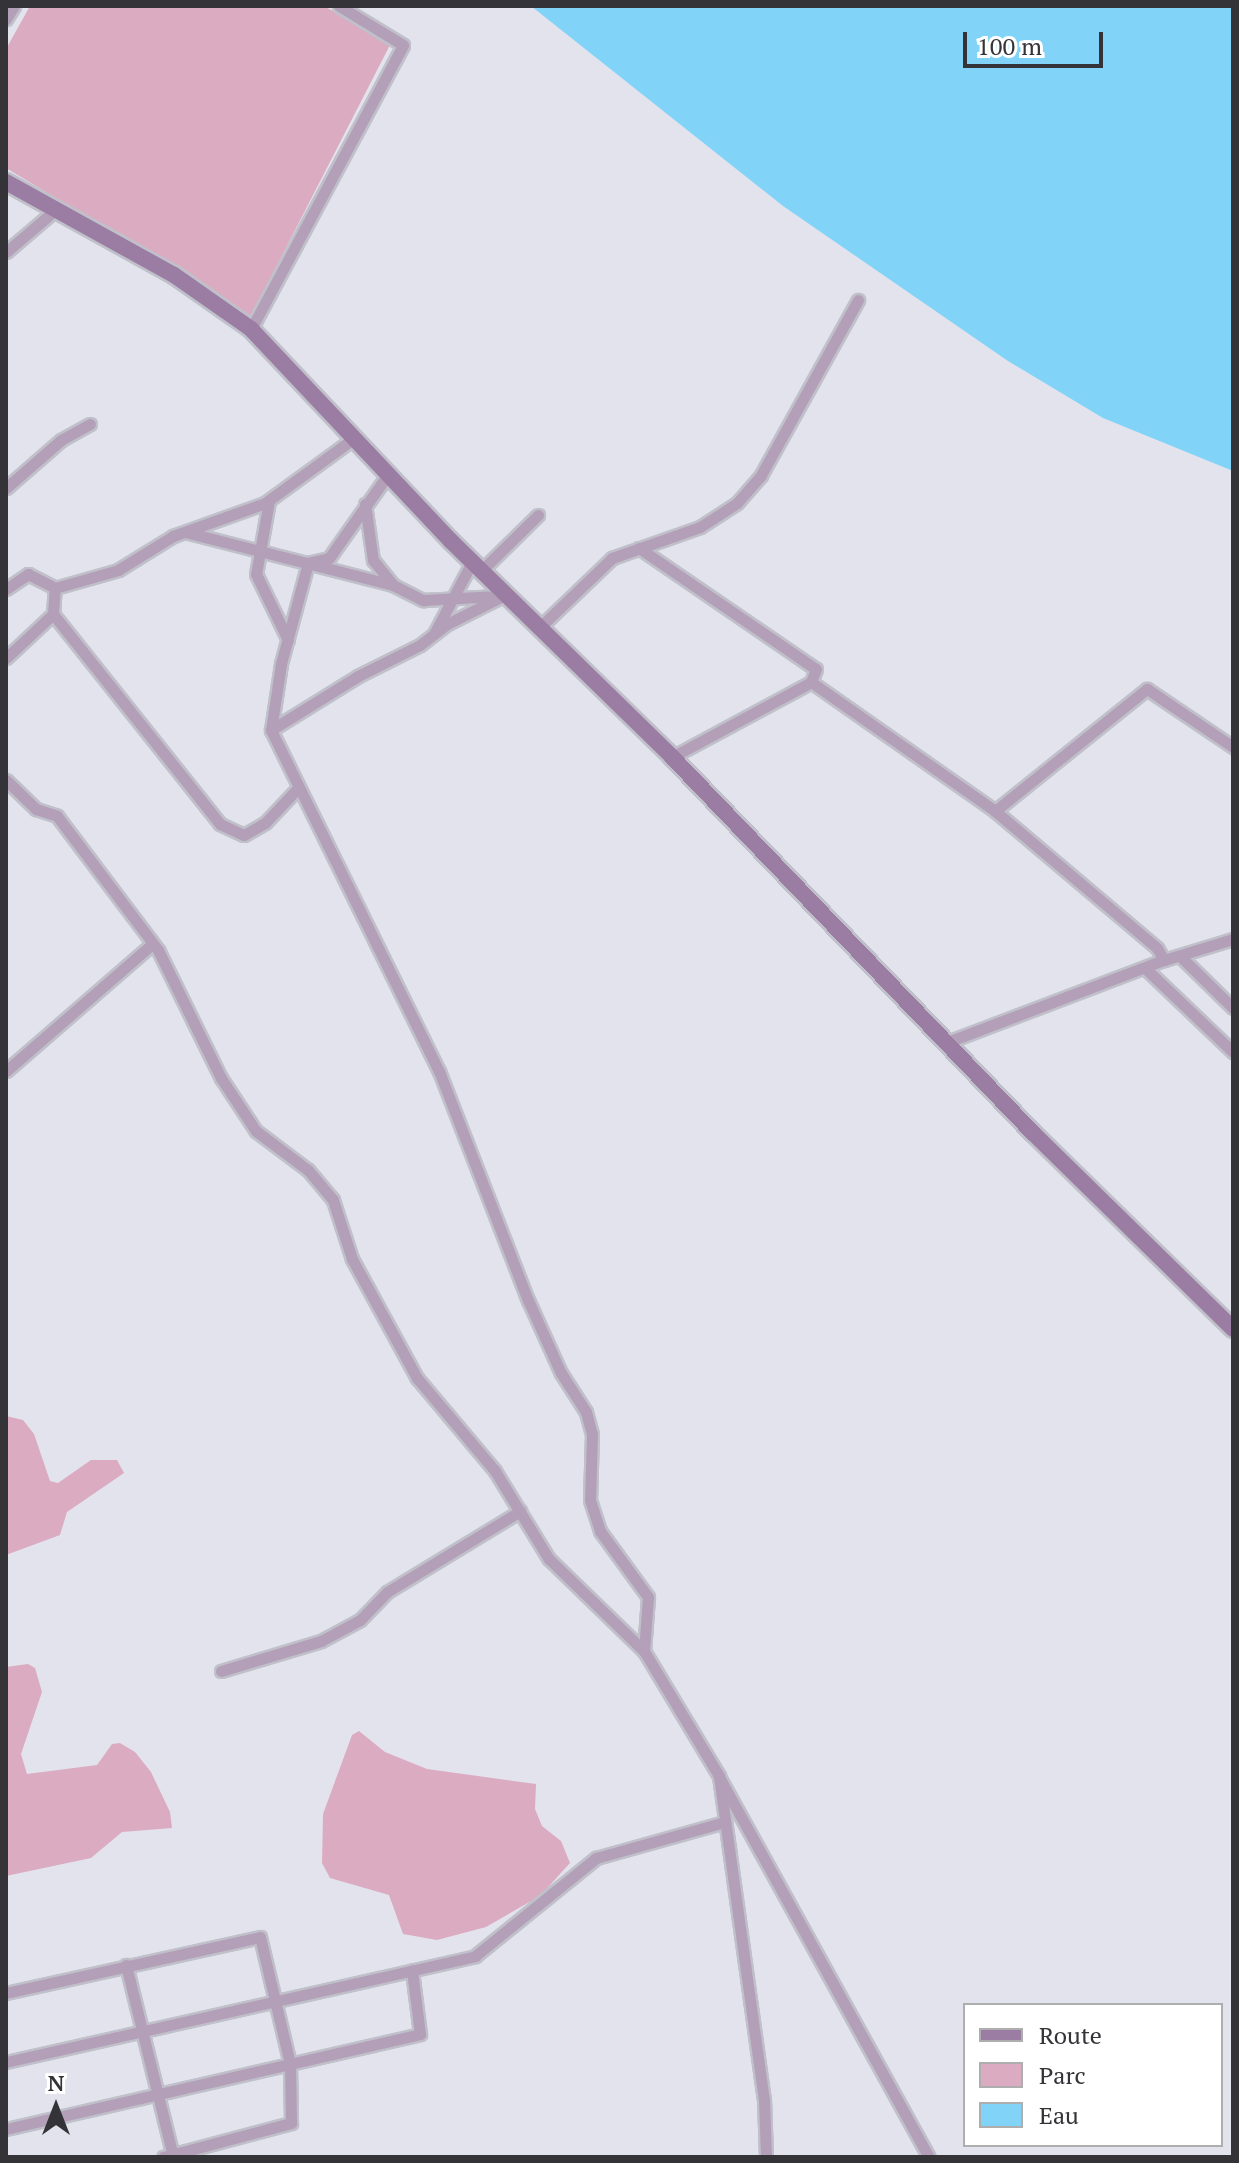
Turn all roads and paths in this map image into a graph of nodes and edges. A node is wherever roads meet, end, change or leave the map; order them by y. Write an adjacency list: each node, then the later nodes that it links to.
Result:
1 (14, 6): 3 (street)
2 (339, 6): 8 (street)
3 (6, 19)
4 (6, 182): 5 (main road)
5 (54, 211): 6 (street); 8 (main road)
6 (6, 252)
7 (858, 300): 17 (street)
8 (251, 329): 10 (main road)
9 (90, 424): 12 (street)
10 (354, 438): 11 (main road); 13 (street)
11 (389, 473): 14 (street); 20 (main road)
12 (6, 488)
13 (269, 501): 16 (street); 18 (street)
14 (365, 504): 19 (street); 21 (street)
15 (538, 515): 20 (street)
16 (189, 533): 18 (street); 22 (street)
17 (639, 548): 27 (street); 31 (street)
18 (258, 551): 19 (street); 29 (street)
19 (308, 563): 21 (street); 29 (street)
20 (476, 566): 24 (main road); 25 (street)
21 (393, 585): 25 (street)
22 (55, 588): 23 (street); 26 (street)
23 (6, 589)
24 (505, 595): 25 (street); 27 (main road); 28 (street)
25 (449, 599): 28 (street)
26 (53, 614): 30 (street); 36 (street)
27 (538, 629): 34 (main road)
28 (435, 632): 32 (street)
29 (288, 640): 32 (street)
30 (6, 658)
31 (811, 682): 34 (street); 37 (street)
32 (271, 730): 36 (street)
33 (1233, 747): 37 (street)
34 (672, 757): 44 (main road)
35 (6, 780): 39 (street)
36 (297, 789): 49 (street)
37 (995, 811): 41 (street)
38 (1233, 939): 40 (street)
39 (151, 945): 46 (street); 48 (street)
40 (1180, 956): 41 (street); 43 (street)
41 (1164, 960): 42 (street)
42 (1145, 968): 44 (street); 45 (street)
43 (1233, 1008)
44 (945, 1043): 47 (main road)
45 (1233, 1052)
46 (6, 1071)
47 (1233, 1329)
48 (520, 1511): 49 (street); 50 (street)
49 (644, 1651): 51 (street)
50 (221, 1671)
51 (719, 1776): 52 (street); 64 (street)
52 (721, 1823): 54 (street); 63 (street)
53 (126, 1965): 55 (street); 56 (street); 57 (street)
54 (412, 1971): 56 (street); 59 (street)
55 (6, 1993)
56 (276, 2002): 57 (street); 59 (street)
57 (143, 2029): 58 (street); 60 (street)
58 (6, 2062)
59 (290, 2064): 60 (street); 62 (street)
60 (158, 2090): 61 (street); 62 (street)
61 (6, 2129)
62 (169, 2156)
63 (766, 2157)
64 (929, 2157)

